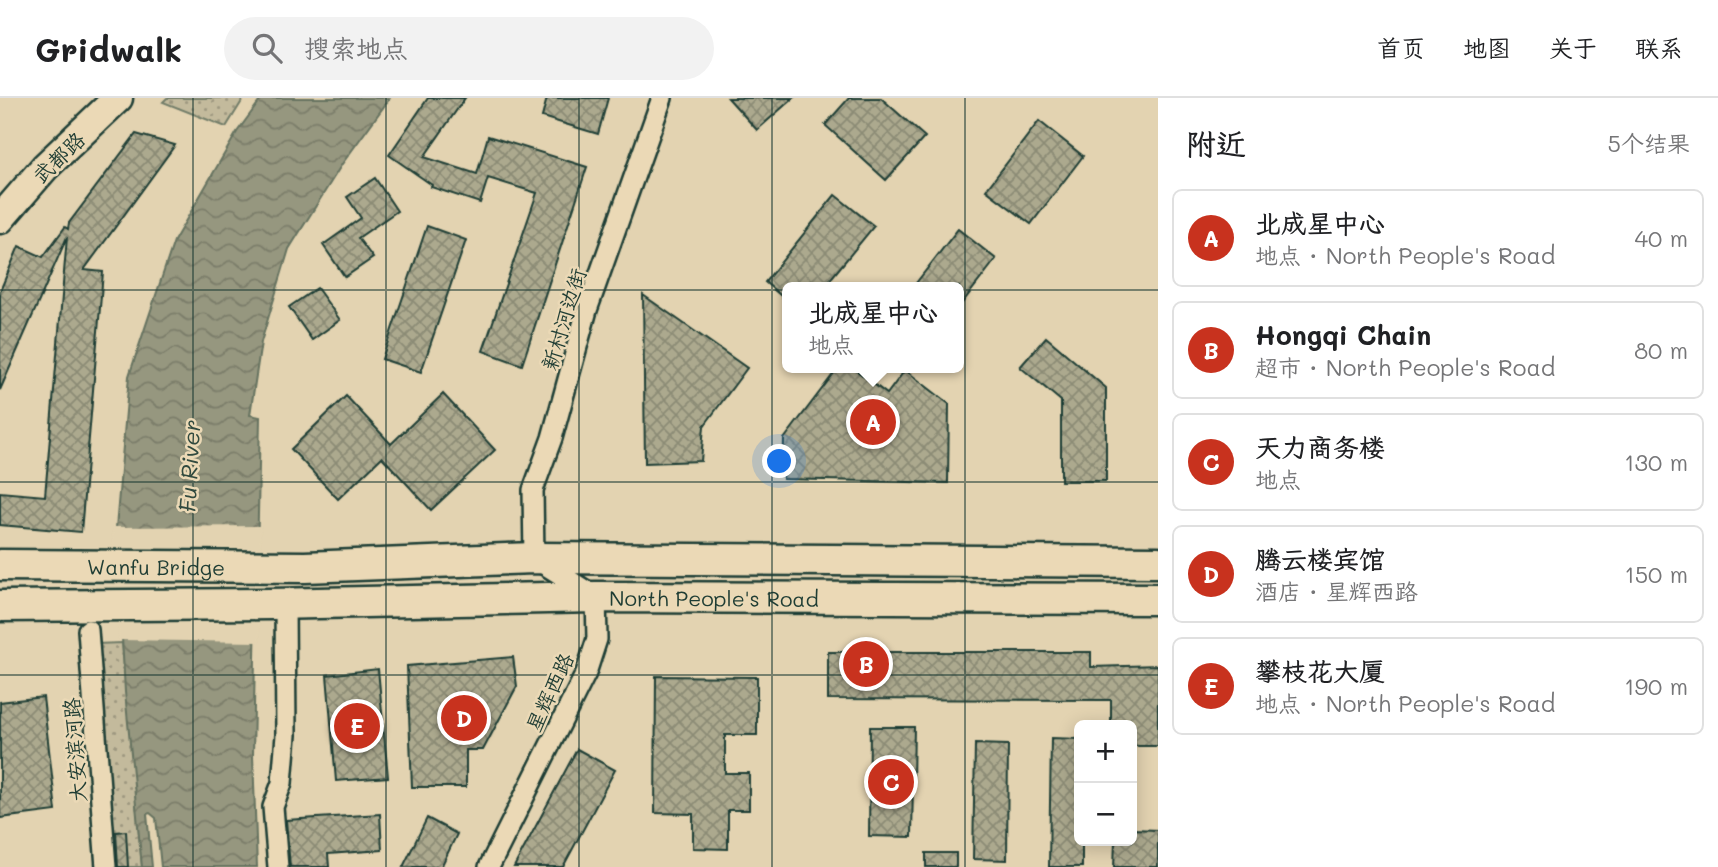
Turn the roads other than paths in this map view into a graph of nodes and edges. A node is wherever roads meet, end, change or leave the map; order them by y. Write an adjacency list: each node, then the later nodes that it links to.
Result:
1 (118, 98): 3 (street, 武都路)
2 (662, 98): 4 (street, 新村河边街)
3 (0, 219)
4 (534, 558): 5 (main road, North People's Road); 7 (main road, North People's Road); 8 (street)
5 (1158, 562)
6 (4, 564): 7 (main road, Wanfu Bridge)
7 (305, 567)
8 (596, 597): 9 (main road, North People's Road); 10 (main road, North People's Road); 15 (street, 星辉西路)
9 (1158, 599)
10 (278, 604): 11 (main road, Wanfu Bridge); 14 (street)
11 (6, 606)
12 (88, 630): 13 (street, 大安滨河路)
13 (106, 867)
14 (278, 867)
15 (489, 867)

